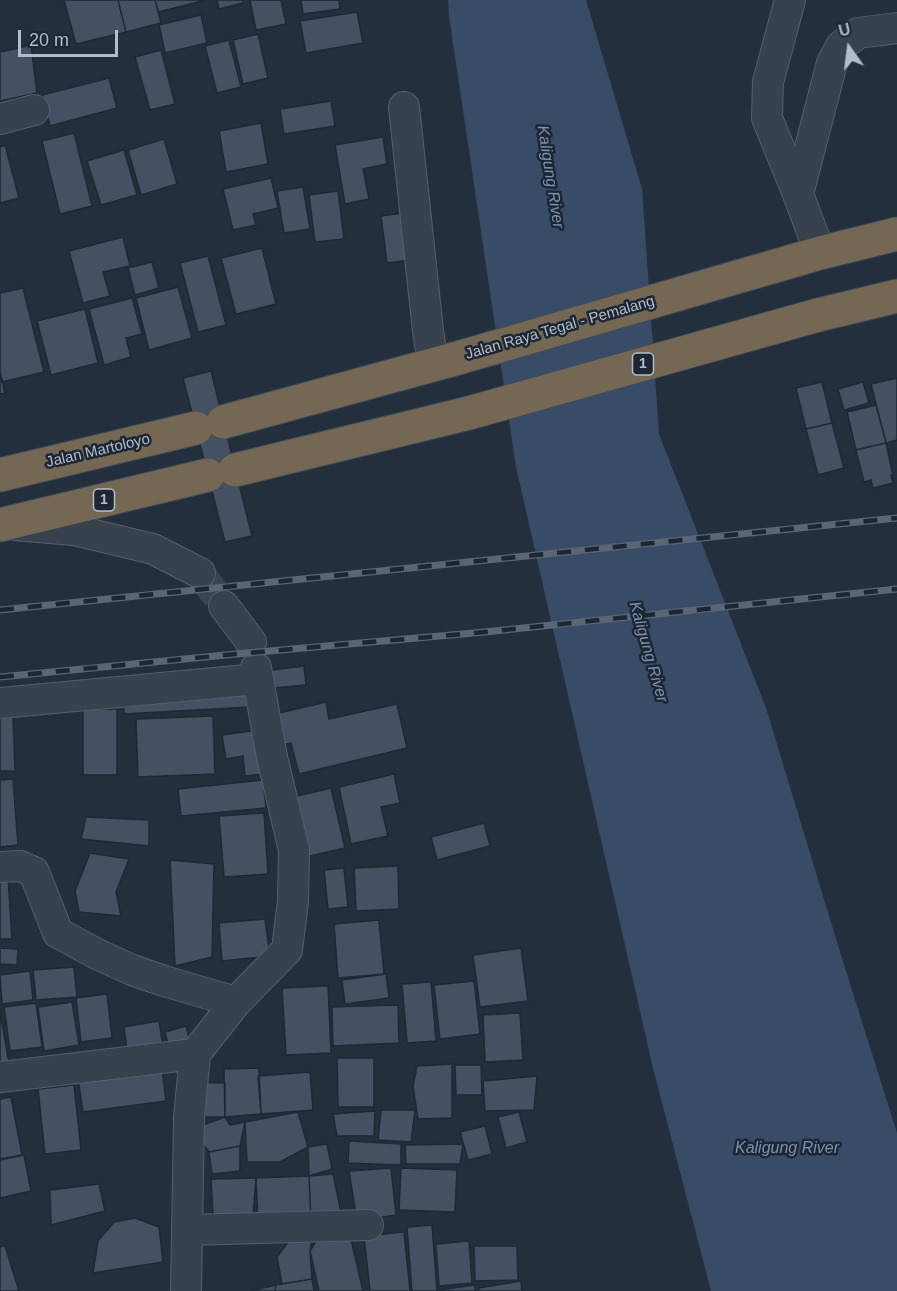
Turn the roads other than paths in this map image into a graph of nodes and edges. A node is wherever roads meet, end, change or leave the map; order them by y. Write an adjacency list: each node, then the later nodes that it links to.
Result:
1 (790, 0): 6 (street)
2 (897, 28): 6 (street)
3 (404, 107): 10 (street)
4 (34, 110): 5 (street)
5 (0, 119)
6 (798, 194): 8 (street)
7 (897, 234): 8 (highway, Jalan Raya Tegal - Pemalang)
8 (806, 257): 10 (highway, Jalan Raya Tegal - Pemalang)
9 (897, 296): 13 (highway, 1)
10 (446, 361): 11 (highway, Jalan Raya Tegal - Pemalang)
11 (210, 425): 12 (highway, Jalan Martoloyo)
12 (0, 475)
13 (3, 525): 14 (street)
14 (200, 573)
15 (224, 606): 16 (street)
16 (255, 663): 17 (street); 19 (street)
17 (0, 703)
18 (0, 867): 19 (street)
19 (236, 1002): 20 (street)
20 (195, 1054): 21 (street); 23 (street)
21 (0, 1077)
22 (368, 1225): 23 (street)
23 (187, 1230): 24 (street)
24 (186, 1291)

